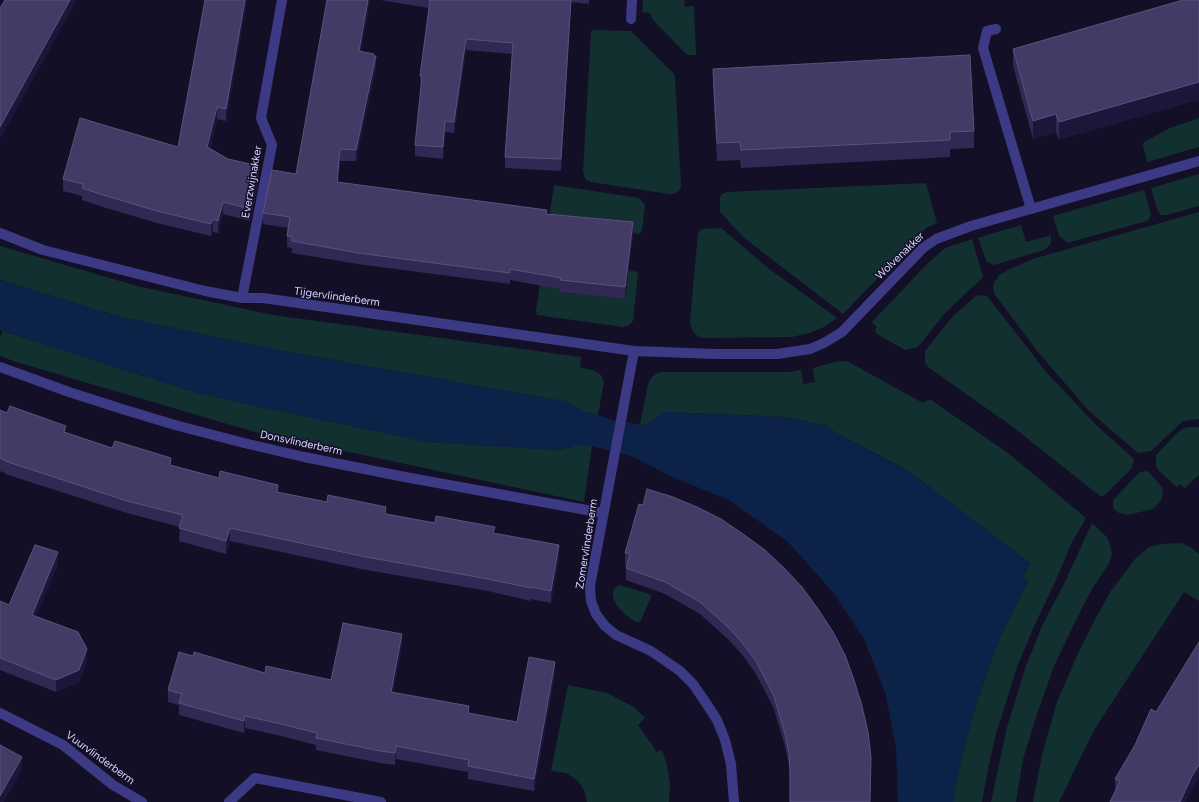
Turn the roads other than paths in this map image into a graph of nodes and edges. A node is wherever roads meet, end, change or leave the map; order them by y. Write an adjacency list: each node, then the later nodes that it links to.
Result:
1 (282, 0): 8 (street, Everzwijnakker)
2 (632, 0): 3 (street)
3 (631, 19)
4 (996, 28): 6 (street)
5 (1199, 160): 6 (street, Wolvenakker)
6 (1031, 209): 10 (street, Wolvenakker)
7 (0, 233): 8 (street, Tijgervlinderberm)
8 (242, 298): 9 (street, Tijgervlinderberm)
9 (634, 351): 10 (street, Tijgervlinderberm); 12 (street, Zomervlinderberm)
10 (677, 353)
11 (0, 367): 12 (street, Donsvlinderberm)
12 (604, 513): 17 (street, Zomervlinderberm)
13 (0, 713): 14 (street, Vuurvlinderberm)
14 (142, 802)
15 (229, 802): 16 (street)
16 (381, 802)
17 (734, 802)

